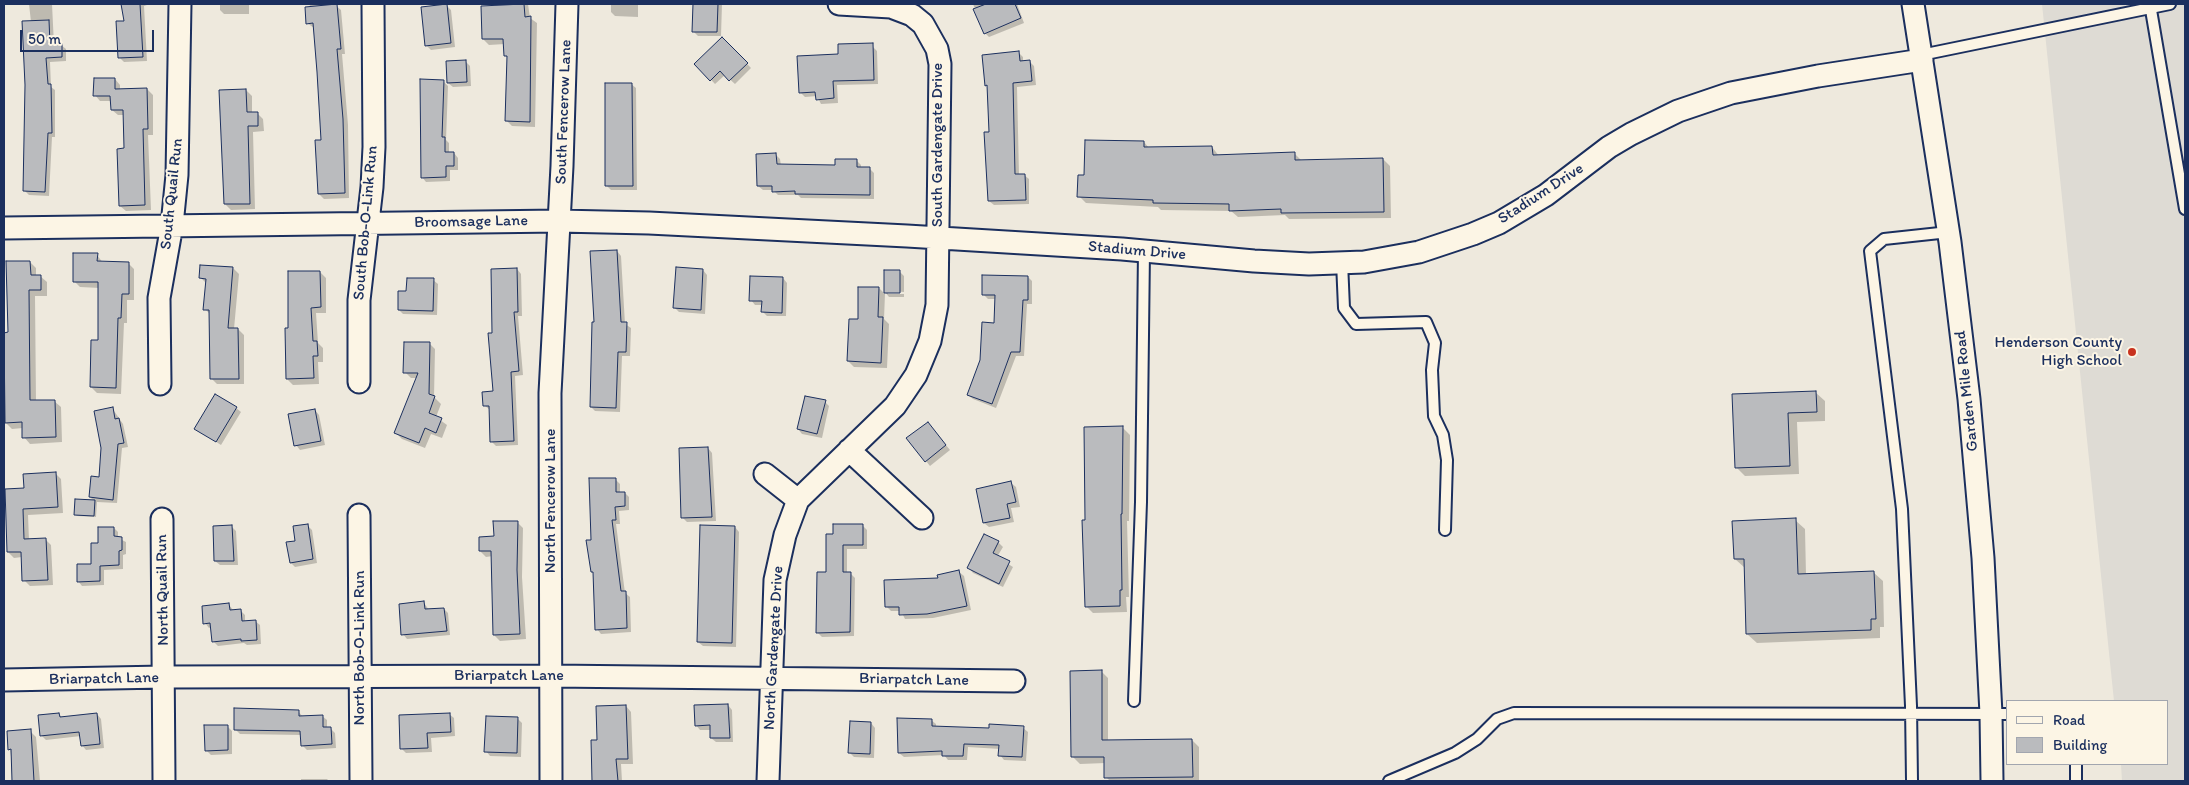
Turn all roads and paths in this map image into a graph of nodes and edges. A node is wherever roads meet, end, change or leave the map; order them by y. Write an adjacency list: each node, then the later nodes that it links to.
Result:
1 (180, 4): 12 (street, South Quail Run)
2 (373, 4): 11 (street, South Bob-O-Link Run)
3 (567, 4): 10 (street, South Fencerow Lane)
4 (840, 4): 15 (street, South Gardengate Drive)
5 (1913, 4): 8 (street, Garden Mile Road)
6 (2170, 4): 7 (lane)
7 (2150, 6): 8 (lane); 9 (lane)
8 (1922, 57): 14 (street, Garden Mile Road); 17 (street, Stadium Drive)
9 (2185, 209)
10 (559, 221): 11 (street, Broomsage Lane); 15 (street, Broomsage Lane); 28 (street, North Fencerow Lane)
11 (368, 224): 12 (street, Broomsage Lane); 18 (street, South Bob-O-Link Run)
12 (172, 225): 13 (street, Broomsage Lane); 19 (street, South Quail Run)
13 (4, 228)
14 (1949, 232): 34 (street, Garden Mile Road); 35 (lane)
15 (937, 238): 16 (street, Stadium Drive); 20 (street, North Gardengate Drive)
16 (1144, 252): 17 (street, Stadium Drive); 33 (lane)
17 (1342, 262): 26 (lane)
18 (359, 382)
19 (160, 384)
20 (849, 450): 22 (street, North Gardengate Drive); 24 (street)
21 (765, 474): 22 (street)
22 (798, 500): 30 (street, North Gardengate Drive)
23 (359, 515): 27 (street, North Bob-O-Link Run)
24 (922, 518)
25 (162, 519): 29 (street, North Quail Run)
26 (1445, 530)
27 (360, 676): 28 (street, Briarpatch Lane); 29 (street, Briarpatch Lane); 38 (street, North Bob-O-Link Run)
28 (552, 676): 30 (street, Briarpatch Lane); 39 (street, North Fencerow Lane)
29 (164, 678): 31 (street, Briarpatch Lane); 37 (street, North Quail Run)
30 (771, 678): 32 (street, Briarpatch Lane); 40 (street, North Gardengate Drive)
31 (4, 680)
32 (1014, 681)
33 (1134, 701)
34 (2000, 714): 35 (lane); 43 (street, Garden Mile Road)
35 (1911, 715): 41 (lane); 42 (lane)
36 (2076, 765): 44 (lane)
37 (164, 781)
38 (361, 781)
39 (552, 781)
40 (768, 781)
41 (1389, 781)
42 (1912, 781)
43 (1992, 781)
44 (2076, 781)

